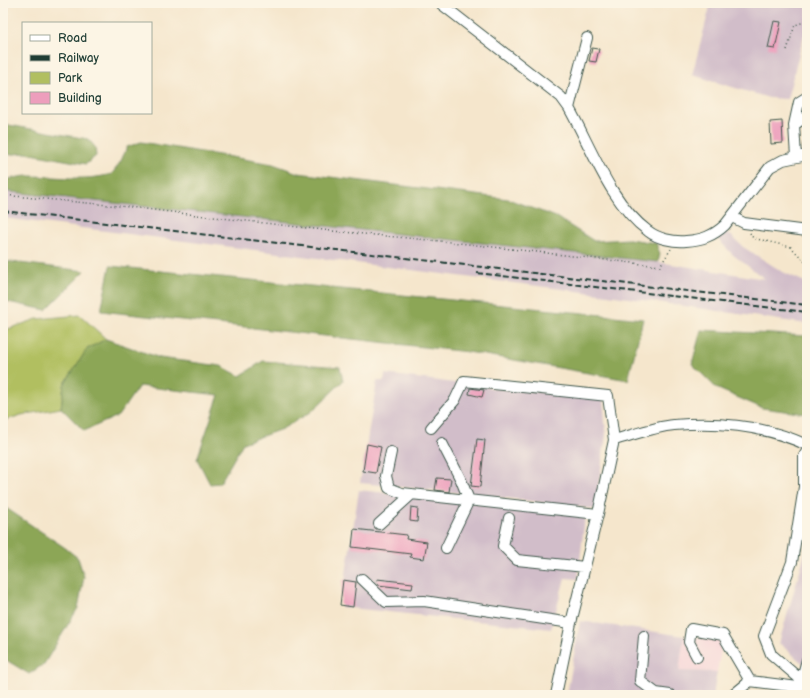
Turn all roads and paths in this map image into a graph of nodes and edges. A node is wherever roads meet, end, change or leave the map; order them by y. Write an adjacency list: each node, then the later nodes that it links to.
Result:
1 (440, 3): 6 (street)
2 (807, 21): 4 (path)
3 (587, 38): 6 (street)
4 (788, 50)
5 (807, 97): 8 (street)
6 (569, 108): 15 (street)
7 (807, 116): 8 (street)
8 (794, 125): 10 (street)
9 (807, 155): 10 (street)
10 (796, 157): 12 (street)
11 (3, 195): 15 (path)
12 (732, 217): 13 (street); 15 (street)
13 (744, 223): 14 (street); 16 (path)
14 (807, 231)
15 (675, 242)
16 (807, 264)
17 (431, 428): 18 (street)
18 (614, 440): 20 (street); 25 (street)
19 (442, 443): 24 (street)
20 (807, 445)
21 (807, 451): 36 (street)
22 (390, 452): 23 (street)
23 (412, 494): 24 (street); 27 (street)
24 (469, 500): 25 (street); 28 (street)
25 (598, 514): 29 (street)
26 (509, 518): 29 (street)
27 (379, 524)
28 (446, 548)
29 (585, 567): 31 (street)
30 (362, 580): 31 (street)
31 (571, 622): 37 (street)
32 (644, 636): 38 (street)
33 (697, 657): 35 (street)
34 (807, 660): 36 (street)
35 (750, 681): 36 (street); 39 (street)
36 (798, 687)
37 (556, 695)
38 (670, 695)
39 (733, 695)

